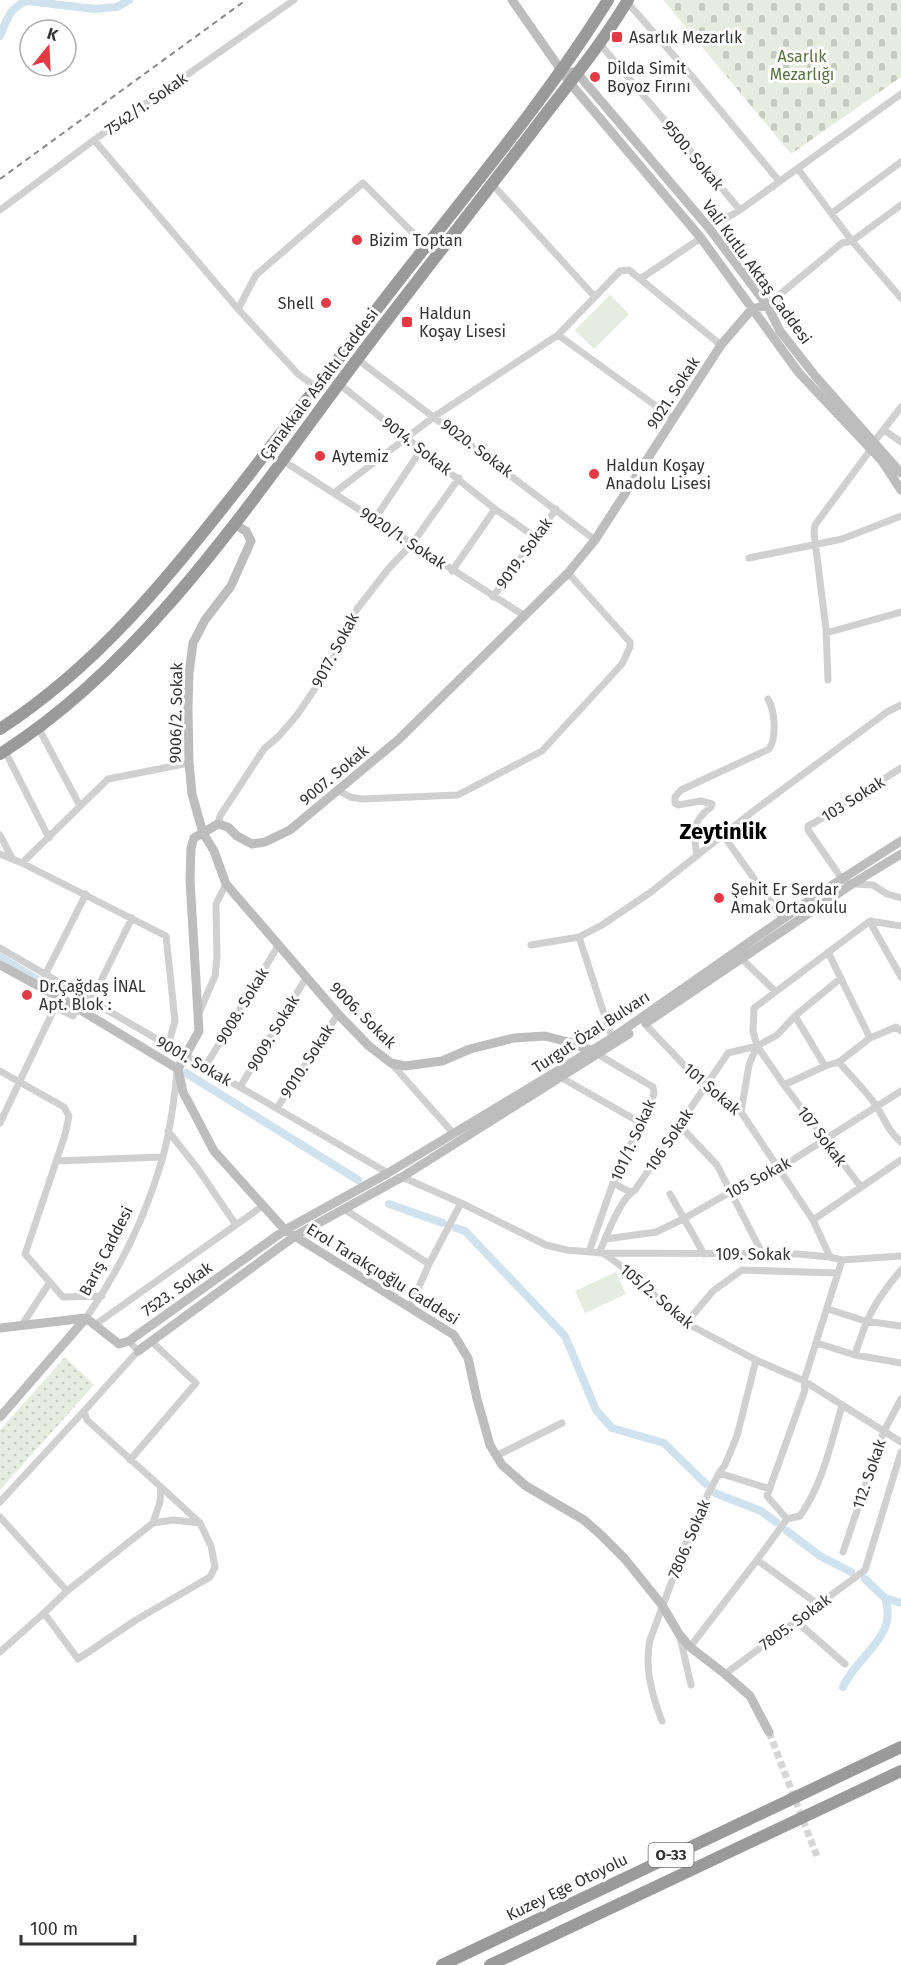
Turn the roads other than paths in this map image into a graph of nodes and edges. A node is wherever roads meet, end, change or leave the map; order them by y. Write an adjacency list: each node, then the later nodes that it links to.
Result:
1 (294, 0): 9 (street, 7542/1. Sokak)
2 (512, 0): 6 (street)
3 (608, 0): 6 (highway, Çanakkale Asfaltı Caddesi)
4 (628, 1): 5 (highway, Çanakkale Asfaltı Caddesi); 12 (street)
5 (600, 44): 7 (highway, Çanakkale Asfaltı Caddesi); 16 (street, 9500. Sokak)
6 (561, 69): 7 (street); 21 (highway, Çanakkale Asfaltı Caddesi)
7 (574, 78): 13 (highway, Çanakkale Asfaltı Caddesi); 18 (street, Vali Kutlu Aktaş Caddesi); 19 (street, Vali Kutlu Aktaş Caddesi)
8 (901, 94): 11 (street)
9 (94, 140): 15 (street, 7542/1. Sokak); 26 (street)
10 (901, 162): 17 (street)
11 (798, 168): 12 (street); 17 (street)
12 (779, 181): 16 (street)
13 (492, 184): 23 (street); 30 (highway, Çanakkale Asfaltı Caddesi)
14 (901, 205): 20 (street)
15 (0, 210)
16 (740, 210): 18 (street)
17 (832, 213): 20 (street)
18 (709, 228): 25 (street, Vali Kutlu Aktaş Caddesi)
19 (701, 238): 22 (street); 27 (street, Vali Kutlu Aktaş Caddesi)
20 (852, 241): 24 (street); 25 (street)
21 (426, 246): 26 (street); 32 (highway, Çanakkale Asfaltı Caddesi)
22 (640, 279): 23 (street); 29 (street)
23 (595, 297): 28 (street)
24 (901, 298)
25 (767, 305): 27 (street); 39 (street, Vali Kutlu Aktaş Caddesi)
26 (238, 309): 32 (street)
27 (752, 309): 29 (street, 9021. Sokak); 39 (street, Vali Kutlu Aktaş Caddesi)
28 (558, 335): 34 (street); 35 (street)
29 (721, 345): 35 (street, 9021. Sokak)
30 (357, 358): 31 (highway, Çanakkale Asfaltı Caddesi); 34 (street, 9020. Sokak)
31 (338, 384): 37 (street, 9014. Sokak); 41 (highway, Çanakkale Asfaltı Caddesi)
32 (316, 387): 66 (highway, Çanakkale Asfaltı Caddesi)
33 (901, 407): 36 (street)
34 (435, 416): 37 (street); 47 (street, 9020. Sokak)
35 (674, 419): 52 (street, 9021. Sokak)
36 (884, 430): 38 (street); 39 (street)
37 (407, 438): 40 (street, 9014. Sokak); 45 (street)
38 (901, 442)
39 (872, 445): 42 (street, Vali Kutlu Aktaş Caddesi); 44 (street, Vali Kutlu Aktaş Caddesi); 54 (street)
40 (421, 450): 43 (street, 9014. Sokak); 49 (street)
41 (282, 460): 45 (street, 9020/1. Sokak); 50 (highway, Çanakkale Asfaltı Caddesi)
42 (901, 473)
43 (459, 478): 46 (street, 9014. Sokak); 53 (street, 9017. Sokak)
44 (901, 490)
45 (334, 493): 49 (street, 9020/1. Sokak)
46 (495, 509): 51 (street, 9014. Sokak); 56 (street)
47 (556, 509): 51 (street, 9019. Sokak); 52 (street, 9020. Sokak)
48 (901, 516): 54 (street)
49 (374, 520): 53 (street, 9020/1. Sokak)
50 (234, 524): 65 (highway, Çanakkale Asfaltı Caddesi); 68 (street, 9006/2. Sokak)
51 (535, 537): 58 (street, 9019. Sokak)
52 (595, 540): 57 (street, 9007. Sokak)
53 (412, 544): 56 (street, 9020/1. Sokak); 72 (street, 9017. Sokak)
54 (815, 544): 55 (street); 61 (street)
55 (749, 558)
56 (452, 571): 58 (street, 9020/1. Sokak)
57 (568, 573): 60 (street, 9007. Sokak); 70 (street)
58 (493, 597): 60 (street, 9020/1. Sokak)
59 (901, 612): 61 (street)
60 (525, 616): 70 (street, 9007. Sokak)
61 (826, 633): 62 (street)
62 (828, 680)
63 (768, 699): 80 (street)
64 (901, 705): 75 (street)
65 (38, 727): 67 (highway, Çanakkale Asfaltı Caddesi); 71 (street)
66 (0, 729)
67 (2, 753): 76 (street)
68 (189, 763): 71 (street); 73 (street, 9006/2. Sokak)
69 (901, 768): 83 (street, 103 Sokak)
70 (338, 790): 72 (street, 9007. Sokak)
71 (80, 806): 76 (street)
72 (218, 824): 73 (street)
73 (203, 833): 84 (street, 9006/2. Sokak); 106 (street)
74 (0, 835): 81 (street)
75 (723, 835): 80 (street); 89 (street)
76 (49, 838): 82 (street)
77 (901, 841): 83 (street, Turgut Özal Bulvarı)
78 (0, 854): 81 (street)
79 (901, 854): 85 (street, Turgut Özal Bulvarı)
80 (697, 855): 92 (street)
81 (12, 858): 82 (street)
82 (22, 862): 86 (street)
83 (842, 879): 85 (street, 103 Sokak); 89 (street, Turgut Özal Bulvarı)
84 (226, 884): 94 (street, 9006. Sokak); 106 (street)
85 (852, 884): 87 (street, 103 Sokak); 97 (street, Turgut Özal Bulvarı)
86 (86, 894): 88 (street); 99 (street)
87 (901, 898)
88 (132, 918): 104 (street); 113 (street)
89 (783, 919): 97 (street, Turgut Özal Bulvarı)
90 (870, 922): 91 (street); 96 (street); 100 (street)
91 (901, 926)
92 (579, 937): 93 (street); 111 (street)
93 (531, 945)
94 (278, 946): 101 (street, 9006. Sokak); 120 (street, 9008. Sokak)
95 (0, 948): 99 (street, 9001. Sokak)
96 (828, 952): 102 (street); 103 (street)
97 (738, 956): 103 (street); 109 (street, Turgut Özal Bulvarı); 111 (street, Turgut Özal Bulvarı)
98 (0, 965): 105 (street)
99 (45, 975): 104 (street, 9001. Sokak)
100 (901, 977)
101 (306, 978): 107 (street, 9006. Sokak); 126 (street, 9009. Sokak)
102 (841, 978): 108 (street, 106 Sokak); 112 (street)
103 (775, 991): 114 (street)
104 (91, 1001): 113 (street, 9001. Sokak)
105 (78, 1008): 121 (street); 124 (street)
106 (199, 1013): 116 (street)
107 (338, 1014): 118 (street, 9006. Sokak); 130 (street, 9010. Sokak)
108 (795, 1016): 114 (street, 106 Sokak); 119 (street)
109 (645, 1024): 115 (street, Turgut Özal Bulvarı); 127 (street, 101 Sokak)
110 (900, 1027): 112 (street)
111 (612, 1038): 115 (street, Turgut Özal Bulvarı)
112 (870, 1038): 117 (street)
113 (168, 1046): 116 (street, 9001. Sokak)
114 (757, 1046): 125 (street, 107 Sokak); 127 (street, 106 Sokak); 131 (street)
115 (596, 1053): 118 (street, 9006. Sokak); 123 (street, Turgut Özal Bulvarı); 133 (street, 101/1. Sokak); 136 (street, Turgut Özal Bulvarı)
116 (186, 1056): 120 (street, 9001. Sokak); 121 (street)
117 (839, 1062): 119 (street); 129 (street)
118 (391, 1063): 136 (street)
119 (825, 1066): 125 (street)
120 (205, 1067): 126 (street, 9001. Sokak)
121 (178, 1069): 135 (street, Barış Caddesi); 151 (street, Erol Tarakçıoğlu Caddesi)
122 (0, 1071): 124 (street)
123 (562, 1078): 133 (street); 144 (street, Turgut Özal Bulvarı)
124 (19, 1082): 132 (street); 141 (street)
125 (784, 1085): 137 (street, 107 Sokak)
126 (240, 1087): 130 (street, 9001. Sokak)
127 (705, 1087): 131 (street, 101 Sokak); 134 (street, 106 Sokak)
128 (901, 1091): 129 (street, 105 Sokak)
129 (876, 1106): 137 (street, 105 Sokak); 138 (street)
130 (277, 1108): 143 (street, 9001. Sokak)
131 (741, 1112): 142 (street, 101 Sokak)
132 (0, 1123)
133 (641, 1123): 145 (street, 101/1. Sokak)
134 (679, 1125): 147 (street); 148 (street, 106 Sokak)
135 (168, 1131): 139 (street, Barış Caddesi); 155 (street)
136 (454, 1134): 143 (street, Turgut Özal Bulvarı)
137 (825, 1140): 142 (street, 105 Sokak); 146 (street, 107 Sokak)
138 (901, 1142)
139 (162, 1158): 141 (street); 170 (street, Barış Caddesi)
140 (901, 1160): 146 (street)
141 (56, 1161): 169 (street)
142 (778, 1168): 147 (street, 105 Sokak); 154 (street, 101 Sokak)
143 (388, 1173): 144 (street); 156 (street, Turgut Özal Bulvarı)
144 (402, 1177): 150 (street); 152 (street, Turgut Özal Bulvarı)
145 (613, 1183): 148 (street); 159 (street, 101/1. Sokak)
146 (861, 1187): 154 (street)
147 (732, 1191): 153 (street, 105 Sokak); 162 (street)
148 (630, 1192): 158 (street, 106 Sokak)
149 (670, 1194): 153 (street)
150 (461, 1203): 159 (street); 166 (street)
151 (264, 1205): 155 (street); 156 (street, Erol Tarakçıoğlu Caddesi)
152 (344, 1209): 157 (street, Turgut Özal Bulvarı); 166 (street)
153 (685, 1218): 158 (street, 105 Sokak); 161 (street)
154 (813, 1220): 164 (street, 101 Sokak)
155 (236, 1225): 176 (street)
156 (285, 1230): 157 (street, Erol Tarakçıoğlu Caddesi); 180 (street, 7523. Sokak)
157 (295, 1236): 171 (street, Erol Tarakçıoğlu Caddesi); 181 (street, Turgut Özal Bulvarı)
158 (606, 1239): 160 (street, 106 Sokak)
159 (589, 1252): 160 (street)
160 (602, 1253): 161 (street, 109. Sokak); 175 (street, 105/2. Sokak)
161 (705, 1254): 162 (street, 109. Sokak)
162 (763, 1255): 164 (street, 109. Sokak)
163 (901, 1256): 165 (street, 109. Sokak)
164 (830, 1257): 165 (street, 109. Sokak)
165 (842, 1260): 168 (street)
166 (429, 1264): 171 (street)
167 (901, 1270): 174 (street)
168 (838, 1273): 172 (street); 175 (street)
169 (50, 1282): 170 (street); 177 (street)
170 (102, 1296): 173 (street, Barış Caddesi)
171 (410, 1307): 196 (street, Erol Tarakçıoğlu Caddesi)
172 (828, 1309): 174 (street); 182 (street)
173 (86, 1318): 176 (street); 177 (street); 191 (street, Barış Caddesi)
174 (865, 1321): 178 (street); 184 (street)
175 (686, 1323): 185 (street, 105/2. Sokak)
176 (96, 1324): 180 (street)
177 (22, 1325): 179 (street)
178 (901, 1326)
179 (0, 1328)
180 (129, 1341): 183 (street)
181 (151, 1341): 183 (street, Turgut Özal Bulvarı); 197 (street)
182 (817, 1343): 184 (street); 187 (street)
183 (138, 1351): 190 (street)
184 (855, 1355): 186 (street)
185 (756, 1360): 187 (street, 105/2. Sokak); 198 (street, 7806. Sokak)
186 (901, 1363)
187 (804, 1381): 189 (street, 105/2. Sokak); 200 (street)
188 (901, 1399): 193 (street, 112. Sokak)
189 (842, 1406): 193 (street, 105/2. Sokak); 203 (street)
190 (84, 1411): 197 (street); 201 (street)
191 (0, 1417)
192 (562, 1423): 196 (street)
193 (884, 1432): 194 (street, 105/2. Sokak); 206 (street, 112. Sokak)
194 (901, 1442)
195 (901, 1452): 210 (street, 7805. Sokak)
196 (496, 1455): 209 (street, Erol Tarakçıoğlu Caddesi)
197 (130, 1460): 199 (street)
198 (719, 1473): 200 (street); 209 (street, 7806. Sokak)
199 (161, 1487): 204 (street); 205 (street)
200 (770, 1490): 203 (street)
201 (0, 1502)
202 (0, 1517): 208 (street)
203 (787, 1518): 207 (street)
204 (153, 1523): 205 (street); 208 (street)
205 (200, 1523): 211 (street)
206 (843, 1552)
207 (758, 1560): 210 (street); 214 (street)
208 (68, 1591): 211 (street)
209 (662, 1605): 213 (street, Erol Tarakçıoğlu Caddesi); 219 (street, 7806. Sokak)
210 (819, 1605): 212 (street, 7805. Sokak)
211 (44, 1613): 215 (street)
212 (796, 1621): 216 (street); 217 (street, 7805. Sokak)
213 (679, 1634): 214 (street, Erol Tarakçıoğlu Caddesi); 218 (street)
214 (690, 1647): 217 (street, Erol Tarakçıoğlu Caddesi)
215 (0, 1653)
216 (845, 1664)
217 (725, 1674): 220 (street, Erol Tarakçıoğlu Caddesi)
218 (691, 1685)
219 (662, 1721)
220 (769, 1732)
221 (901, 1747): 223 (highway, Kuzey Ege Otoyolu / O-33)
222 (901, 1771): 224 (highway, O-33)
223 (442, 1965)
224 (490, 1965)

